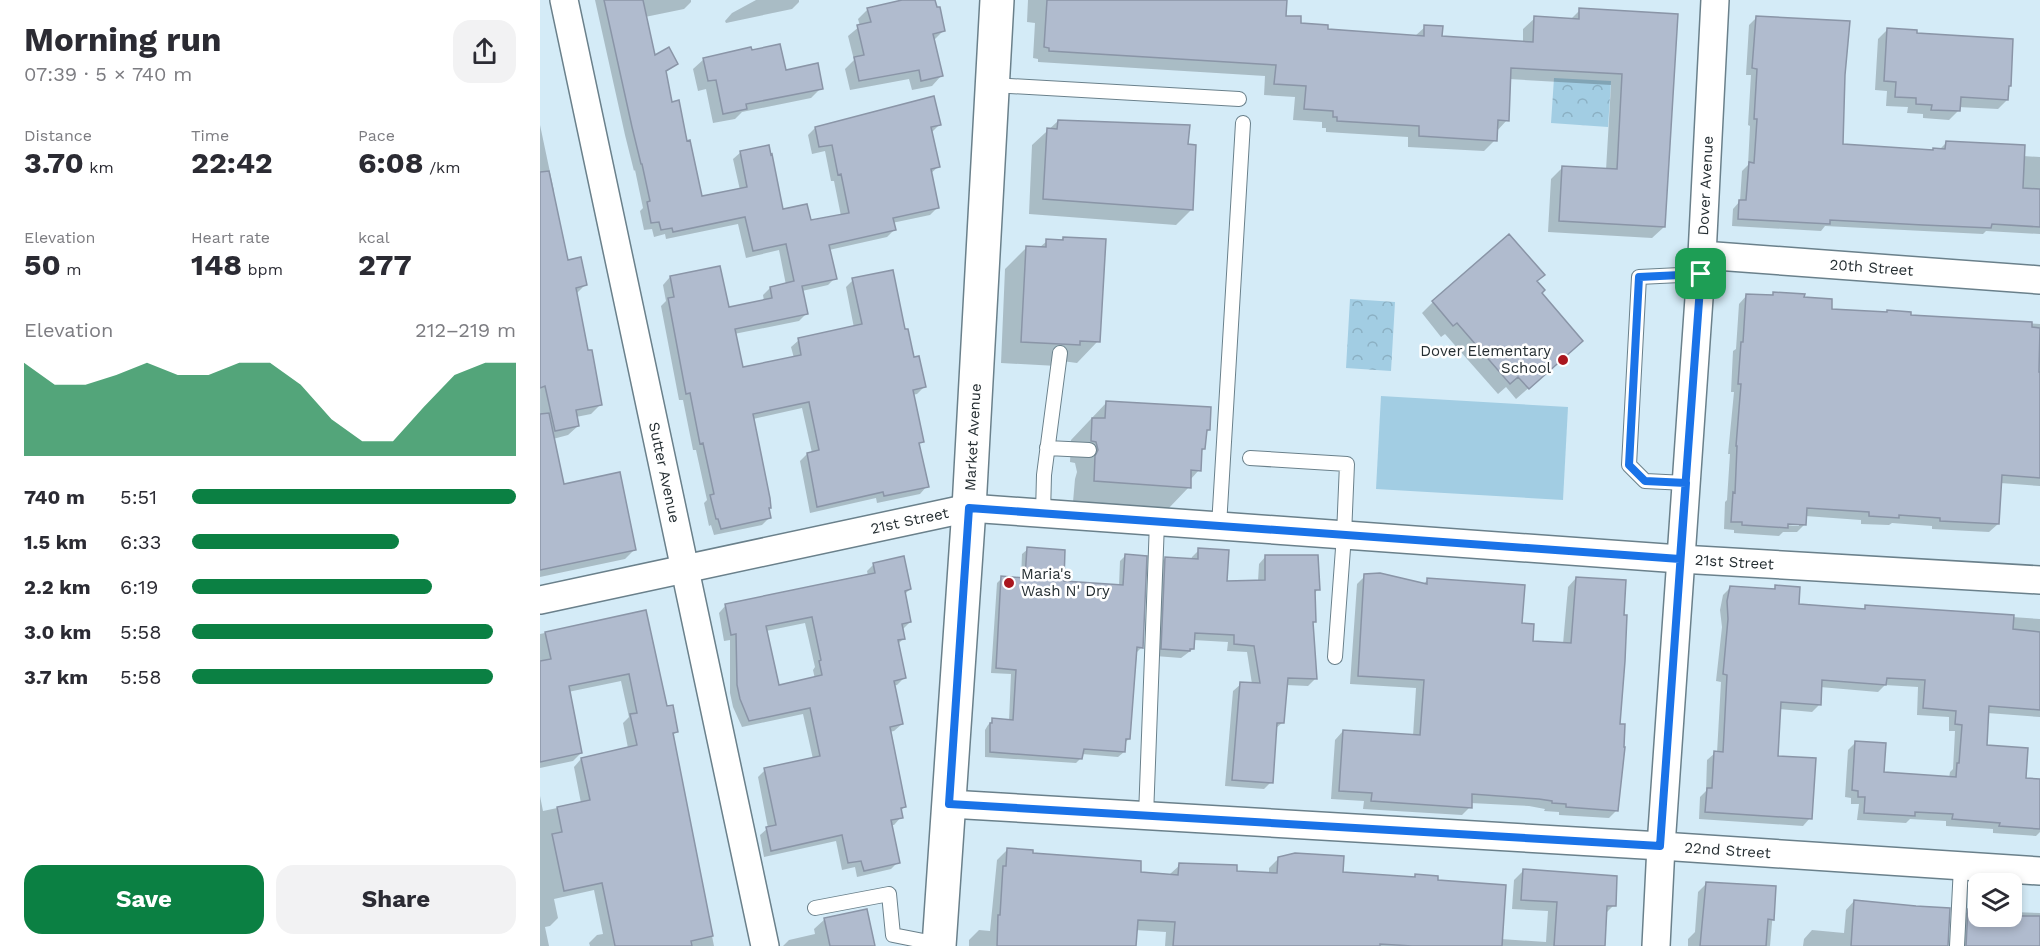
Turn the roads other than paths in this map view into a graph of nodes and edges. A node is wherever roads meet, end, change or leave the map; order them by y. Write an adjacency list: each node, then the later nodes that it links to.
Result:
1 (564, 0): 20 (street, Sutter Avenue)
2 (997, 0): 4 (street, Market Avenue)
3 (1715, 0): 7 (street, Dover Avenue)
4 (992, 85): 5 (lane); 14 (street, Market Avenue)
5 (1239, 99)
6 (1243, 123): 17 (lane)
7 (1701, 265): 8 (street, 20th Street); 13 (street, Dover Avenue); 13 (lane)
8 (2040, 280)
9 (1060, 353): 10 (lane)
10 (1047, 448): 11 (lane); 15 (lane)
11 (1089, 450)
12 (1251, 458): 18 (lane)
13 (1686, 483): 19 (street, Dover Avenue)
14 (969, 508): 15 (street, 21st Street); 20 (street, 21st Street); 24 (street, Market Avenue)
15 (1043, 514): 16 (street, 21st Street)
16 (1157, 522): 17 (street, 21st Street); 25 (lane)
17 (1219, 526): 18 (street, 21st Street)
18 (1344, 535): 19 (street, 21st Street); 23 (lane)
19 (1680, 559): 21 (street, 21st Street); 26 (street, Dover Avenue)
20 (685, 569): 22 (street, 21st Street); 31 (street, Sutter Avenue)
21 (2040, 580)
22 (540, 600)
23 (1335, 657)
24 (949, 804): 25 (street, 22nd Street); 30 (street, Market Avenue)
25 (1146, 816): 26 (street, 22nd Street)
26 (1660, 846): 27 (street, 22nd Street); 32 (street, Dover Avenue)
27 (1961, 866): 28 (street, 22nd Street); 33 (lane)
28 (2040, 871)
29 (815, 908): 30 (lane)
30 (939, 945)
31 (765, 946)
32 (1656, 946)
33 (1957, 946)

